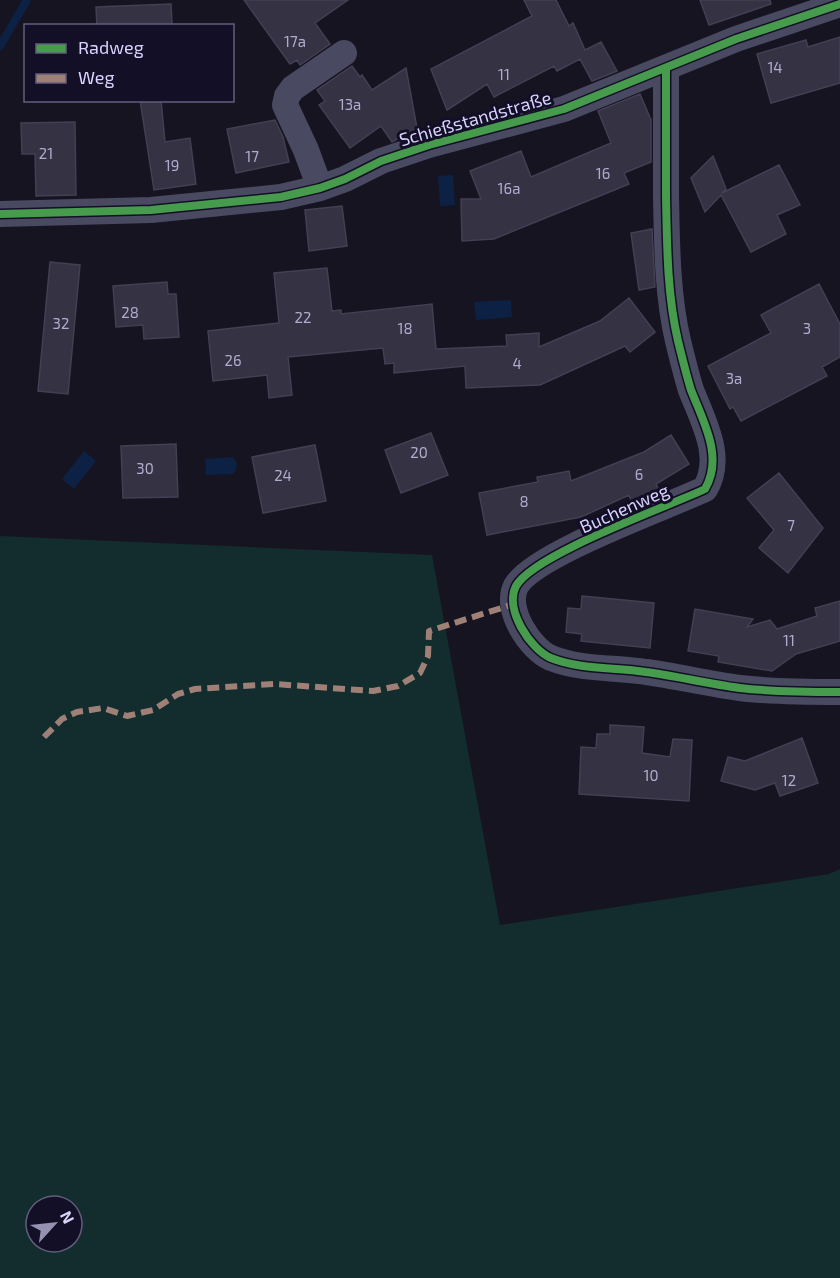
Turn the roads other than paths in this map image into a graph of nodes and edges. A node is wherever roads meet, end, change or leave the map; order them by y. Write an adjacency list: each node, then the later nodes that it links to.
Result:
1 (840, 4): 3 (street, Schießstandstraße)
2 (344, 52): 4 (street)
3 (666, 69): 4 (street, Schießstandstraße); 6 (street, Buchenweg)
4 (320, 188): 5 (street, Schießstandstraße)
5 (0, 214)
6 (840, 692)

